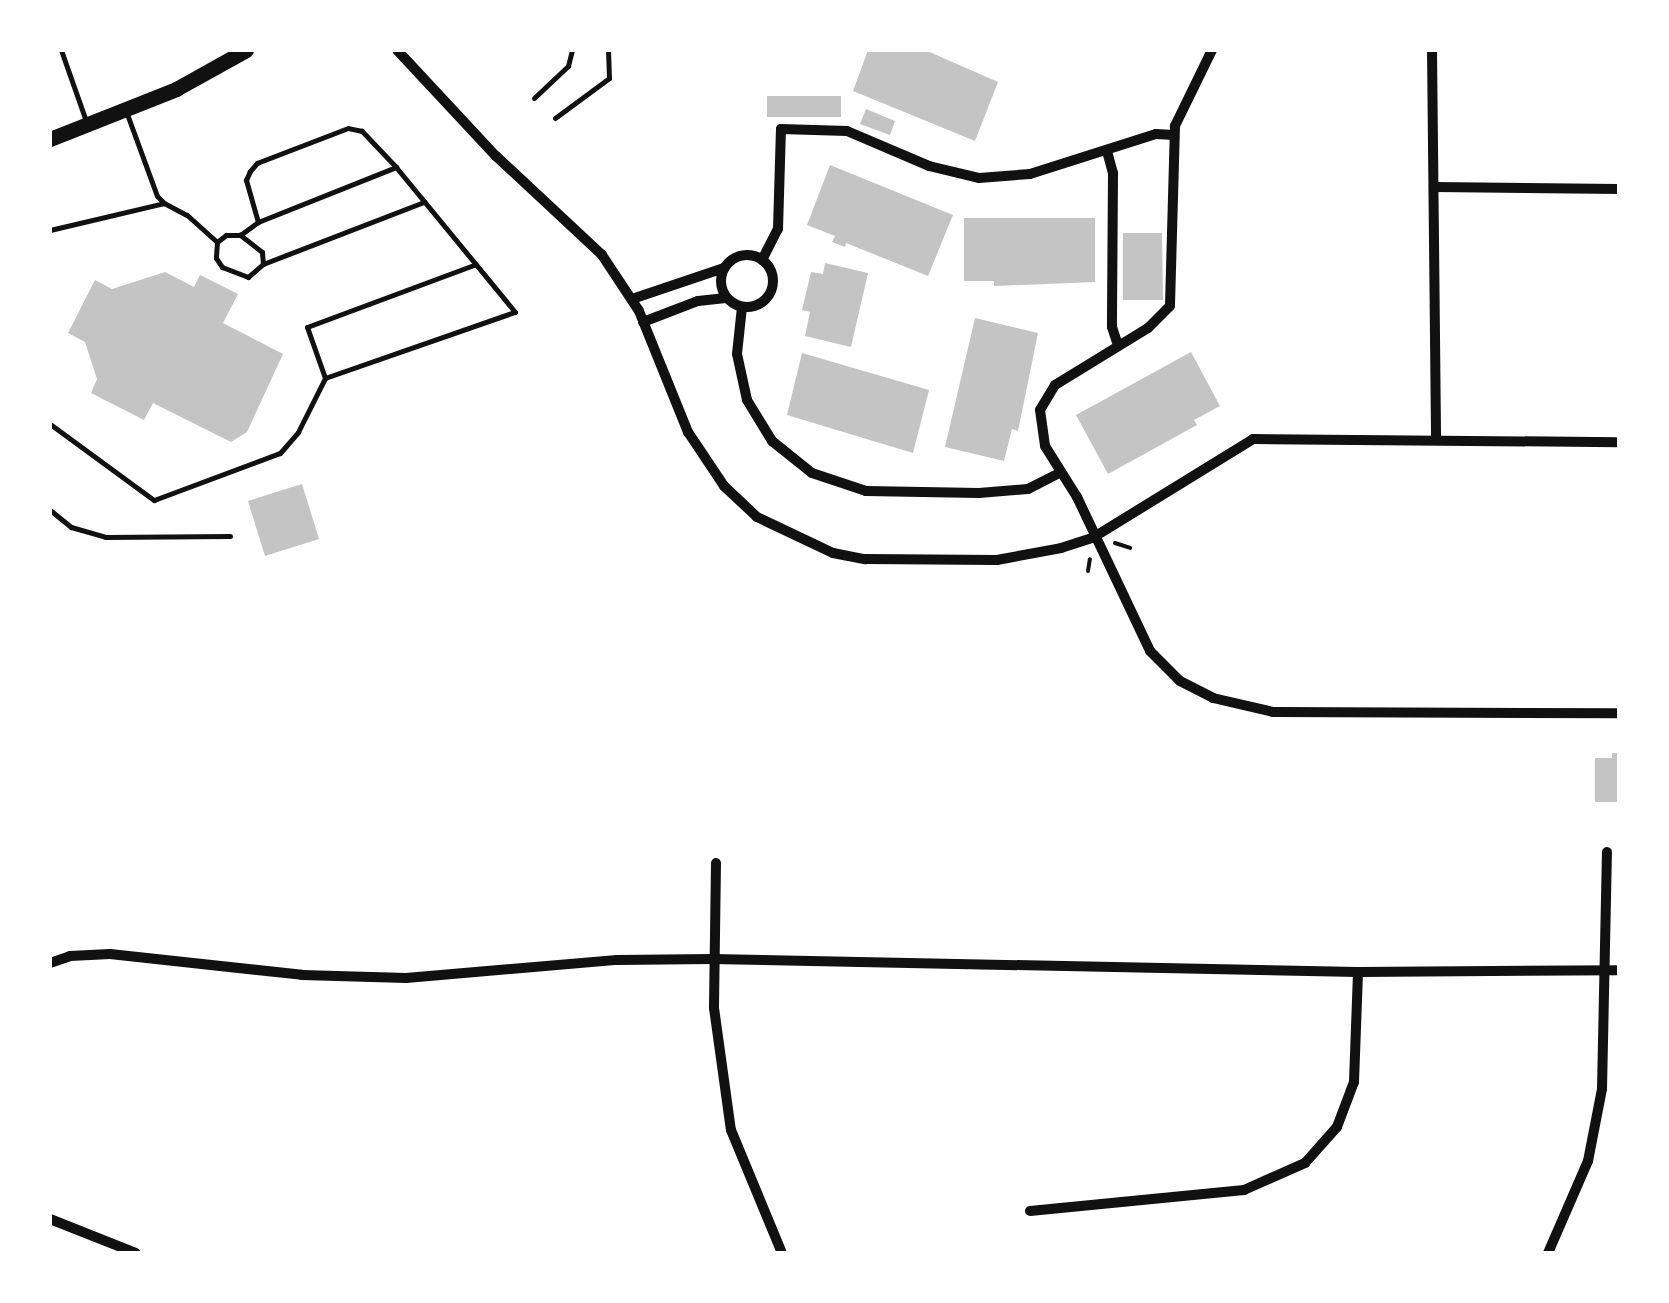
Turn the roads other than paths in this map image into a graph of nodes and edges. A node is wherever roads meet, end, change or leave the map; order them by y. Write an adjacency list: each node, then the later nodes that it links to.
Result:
1 (61, 50): 11 (lane)
2 (246, 50): 9 (main road)
3 (397, 50): 29 (street)
4 (572, 50): 8 (lane)
5 (608, 50): 10 (lane)
6 (1212, 50): 12 (street)
7 (1432, 50): 16 (street)
8 (534, 98)
9 (126, 111): 11 (main road); 19 (lane)
10 (556, 118)
11 (88, 127): 13 (main road)
12 (1174, 134): 14 (street); 32 (street)
13 (50, 139)
14 (1106, 151): 24 (street); 32 (street)
15 (396, 167): 18 (lane); 20 (lane); 20 (lane)
16 (1434, 187): 17 (street); 35 (street)
17 (1619, 190)
18 (425, 201): 25 (lane); 26 (lane)
19 (164, 204): 21 (lane); 23 (lane)
20 (258, 222): 22 (lane)
21 (50, 230)
22 (240, 235): 23 (lane); 25 (lane)
23 (216, 242): 25 (lane)
24 (762, 260): 27 (street); 30 (street)
25 (263, 264)
26 (476, 264): 33 (lane); 33 (lane)
27 (724, 268): 28 (street); 29 (street)
28 (726, 298): 30 (street); 31 (street)
29 (632, 299): 31 (street)
30 (742, 308): 37 (street)
31 (643, 322): 40 (street)
32 (1118, 346): 37 (street)
33 (326, 378): 34 (lane)
34 (50, 424)
35 (1436, 440): 36 (street); 40 (street)
36 (1619, 442)
37 (1060, 474): 40 (street)
38 (50, 510): 39 (lane)
39 (230, 536)
40 (1094, 537): 41 (street)
41 (1619, 713)
42 (1607, 852): 46 (street)
43 (716, 863): 44 (street)
44 (712, 959): 45 (street); 48 (street); 52 (street)
45 (50, 962)
46 (1606, 970): 47 (street); 48 (street); 53 (street)
47 (1619, 970)
48 (1358, 972): 49 (street)
49 (1030, 1211)
50 (50, 1219): 51 (street)
51 (136, 1253)
52 (782, 1253)
53 (1548, 1253)

